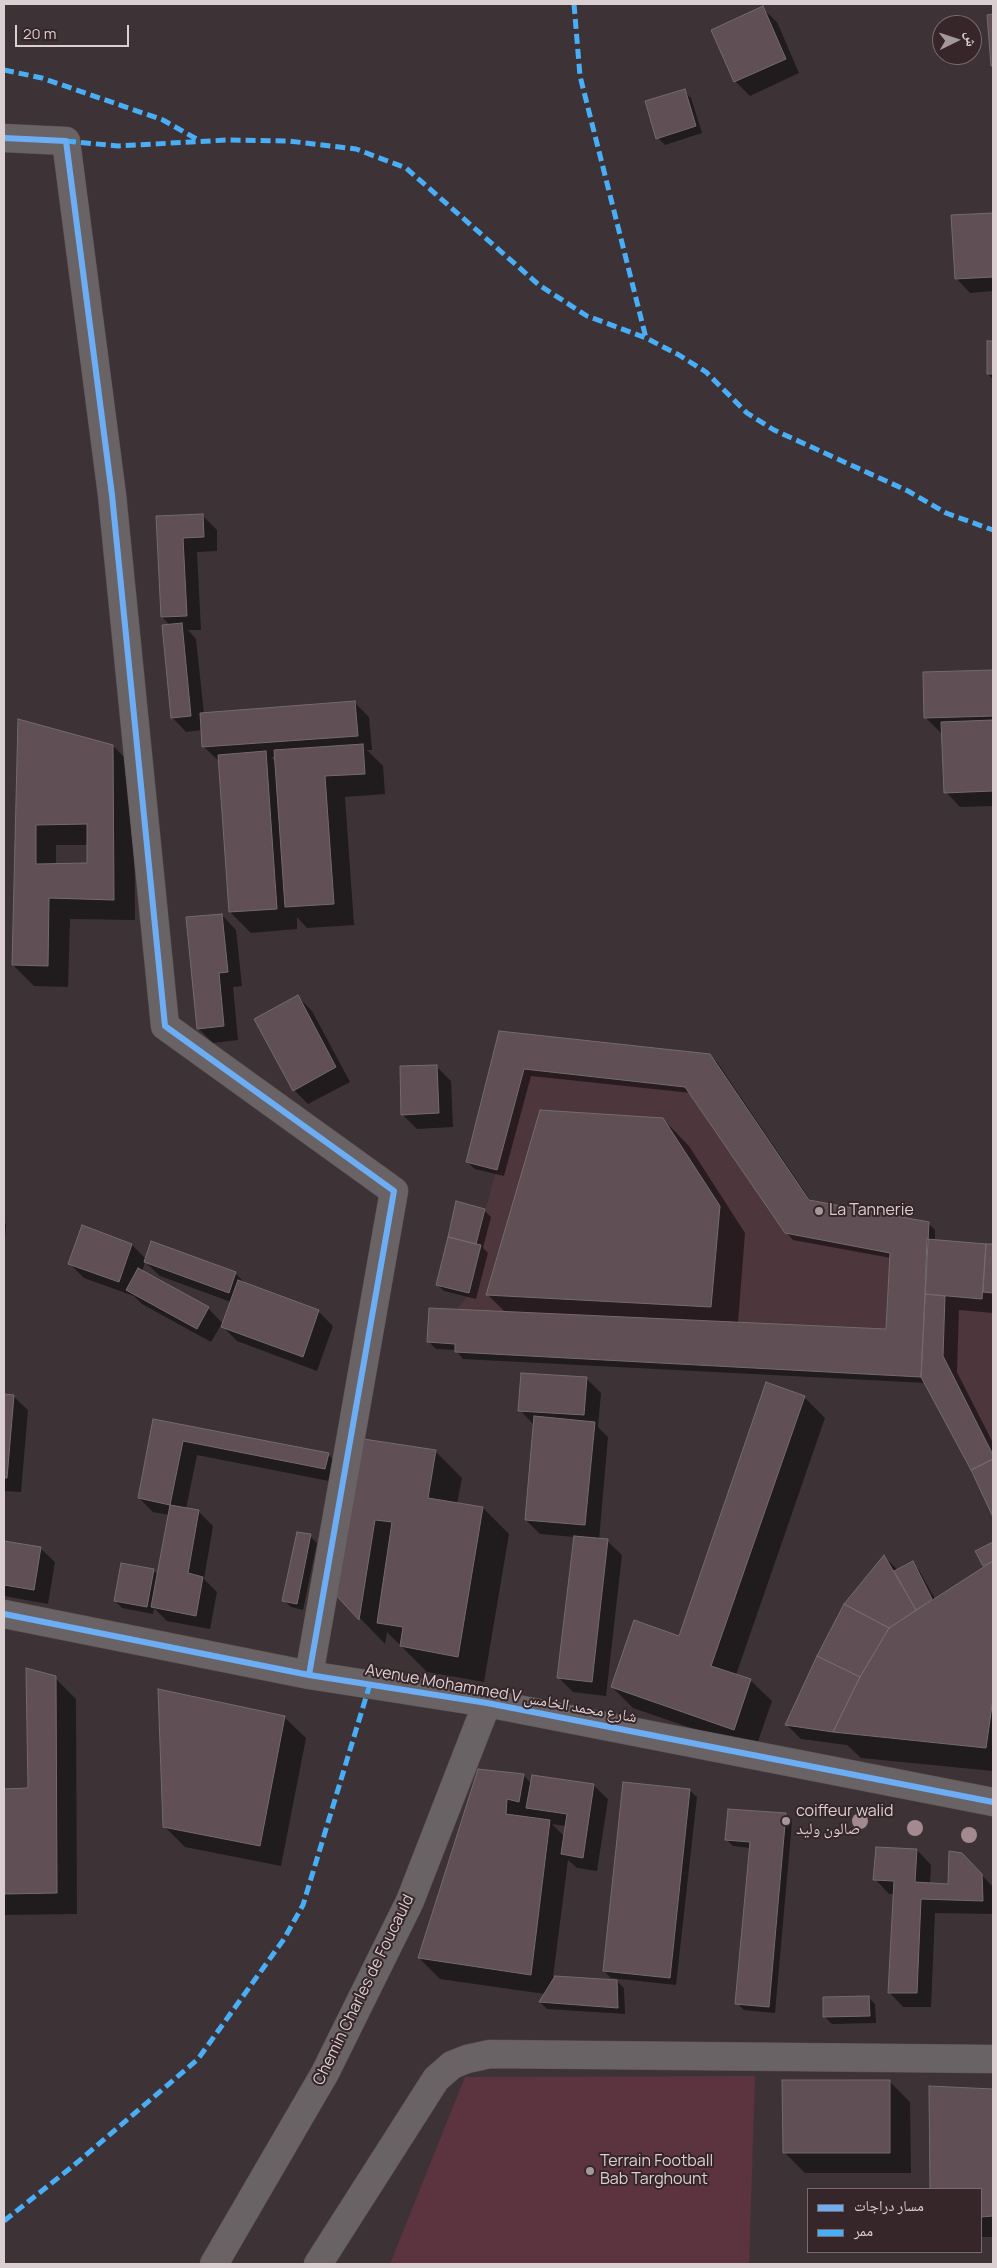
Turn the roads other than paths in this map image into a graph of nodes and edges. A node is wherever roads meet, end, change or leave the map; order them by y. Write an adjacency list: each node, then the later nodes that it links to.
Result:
1 (4, 138): 3 (street)
2 (4, 1614): 3 (street, Avenue Mohammed V شارع محمد الخامس)
3 (309, 1675): 4 (street, Avenue Mohammed V شارع محمد الخامس)
4 (487, 1703): 5 (street, Avenue Mohammed V شارع محمد الخامس); 7 (street, Chemin Charles de Foucauld)
5 (993, 1802)
6 (993, 2059): 8 (street)
7 (214, 2264)
8 (318, 2264)

